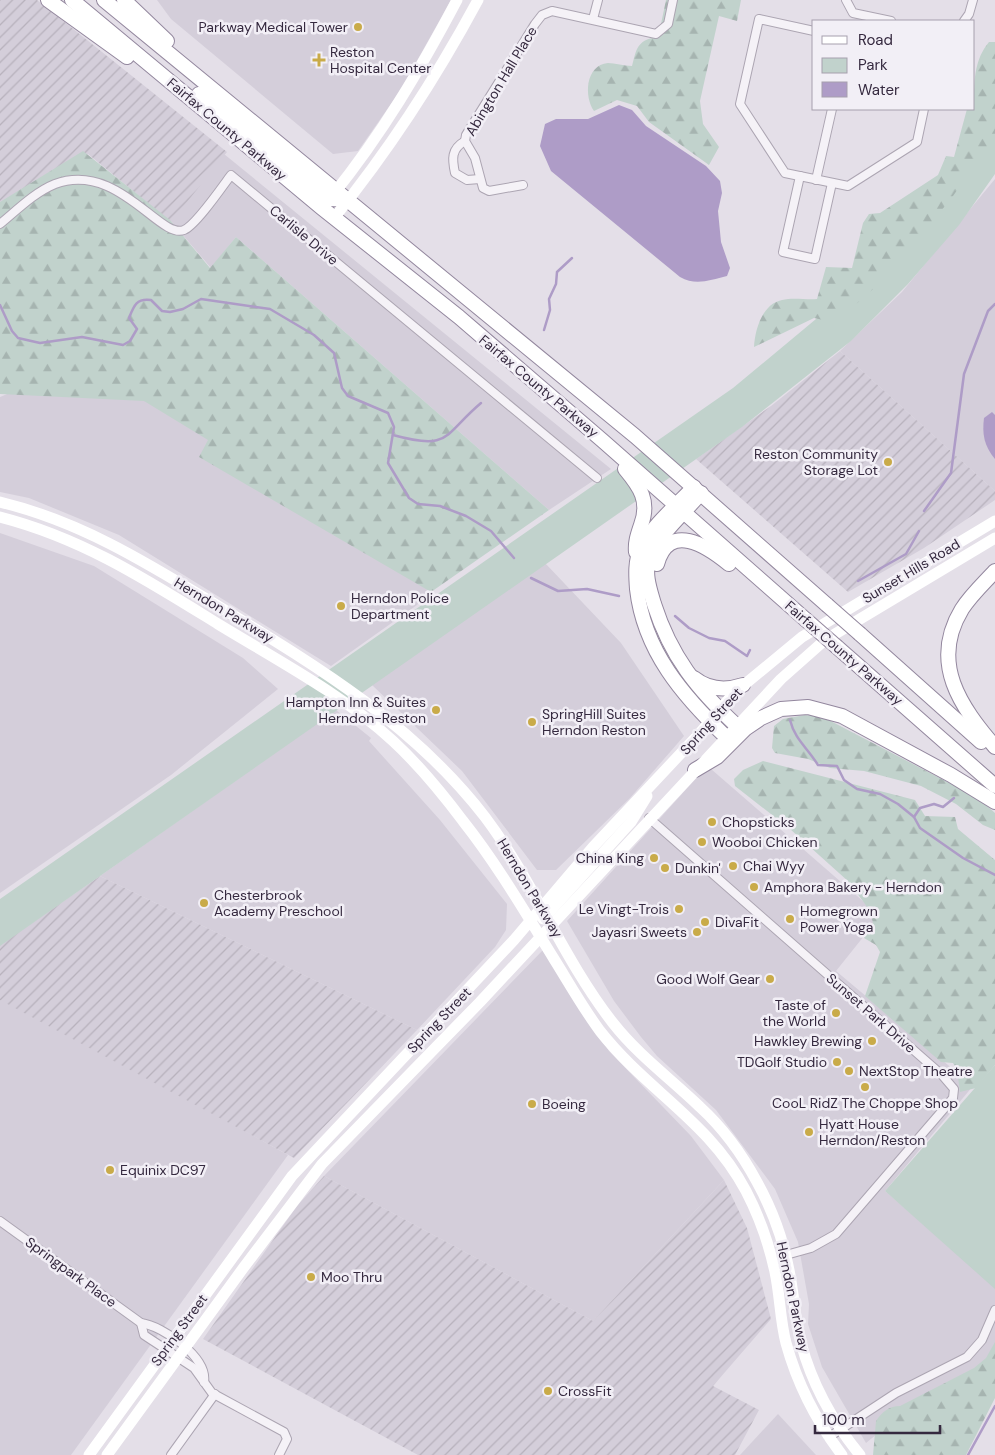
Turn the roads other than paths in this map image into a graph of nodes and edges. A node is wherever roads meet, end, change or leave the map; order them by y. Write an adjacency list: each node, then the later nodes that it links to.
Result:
1 (48, 0): 21 (highway)
2 (72, 0): 17 (highway, Fairfax County Parkway)
3 (104, 0): 20 (highway, Fairfax County Parkway)
4 (124, 0): 20 (highway)
5 (457, 0): 28 (main road)
6 (478, 0): 29 (main road)
7 (598, 0): 12 (street)
8 (673, 0): 12 (street, Abington Hall Place)
9 (846, 0): 11 (street)
10 (973, 0): 15 (street)
11 (854, 13): 13 (street); 14 (street)
12 (593, 19): 22 (street, Abington Hall Place)
13 (852, 20)
14 (886, 20)
15 (965, 20)
16 (812, 31): 23 (street)
17 (164, 77): 21 (highway, Fairfax County Parkway); 28 (highway)
18 (832, 110): 25 (street)
19 (924, 110): 26 (street)
20 (239, 111): 28 (highway, Fairfax County Parkway)
21 (224, 127): 28 (highway, Fairfax County Parkway)
22 (465, 141): 24 (street, Abington Hall Place); 24 (street, Abington Hall Place)
23 (800, 176): 25 (street); 26 (street)
24 (480, 179): 27 (street, Abington Hall Place)
25 (816, 180): 26 (street)
26 (832, 183)
27 (523, 185)
28 (330, 199): 29 (highway, Fairfax County Parkway); 30 (highway, Fairfax County Parkway)
29 (348, 200): 30 (main road); 34 (highway, Fairfax County Parkway)
30 (334, 218): 32 (highway, Fairfax County Parkway)
31 (0, 224): 33 (street, Carlisle Drive)
32 (603, 440): 36 (highway, Fairfax County Parkway); 40 (highway)
33 (597, 478)
34 (697, 490): 36 (highway); 53 (highway, Fairfax County Parkway, bridge)
35 (0, 502): 58 (main road, Herndon Parkway)
36 (680, 509): 40 (highway); 42 (highway, Fairfax County Parkway); 43 (highway)
37 (0, 517): 59 (main road, Herndon Parkway)
38 (995, 521): 44 (main road, Sunset Hills Road)
39 (995, 538): 45 (main road, Sunset Hills Road)
40 (637, 562): 49 (highway)
41 (995, 571): 52 (highway)
42 (771, 589): 43 (highway); 55 (highway, Fairfax County Parkway, bridge)
43 (655, 605): 46 (highway)
44 (827, 621): 47 (main road, Spring Street)
45 (840, 631): 50 (main road, Spring Street)
46 (684, 669): 47 (highway); 48 (highway)
47 (742, 685): 48 (main road, Spring Street)
48 (720, 710): 49 (main road, Spring Street); 50 (highway)
49 (710, 722): 51 (highway); 58 (main road, Spring Street)
50 (737, 726): 51 (main road, Spring Street)
51 (726, 737): 54 (main road, Spring Street)
52 (995, 747)
53 (995, 755)
54 (695, 770): 56 (highway); 57 (main road, Spring Street)
55 (995, 786)
56 (995, 802)
57 (649, 818): 58 (main road, Spring Street); 61 (street, Sunset Park Drive)
58 (547, 915): 59 (main road, Spring Street); 59 (main road, Spring Street); 61 (main road, Herndon Parkway)
59 (535, 929): 64 (main road, Spring Street); 65 (main road, Spring Street); 68 (main road, Herndon Parkway)
60 (0, 1221): 63 (street, Springpark Place)
61 (786, 1255): 67 (main road, Herndon Parkway)
62 (995, 1310): 67 (street)
63 (141, 1323): 64 (street, Springpark Place); 64 (street, Springpark Place)
64 (170, 1343): 65 (street, Springpark Place); 65 (street, Springpark Place); 69 (main road, Spring Street)
65 (182, 1352): 66 (street); 70 (main road, Spring Street)
66 (215, 1394): 71 (street); 72 (street)
67 (841, 1429): 68 (street); 74 (main road, Herndon Parkway)
68 (829, 1437): 73 (main road, Herndon Parkway)
69 (88, 1455)
70 (108, 1455)
71 (170, 1455)
72 (279, 1455)
73 (842, 1455)
74 (860, 1455)

